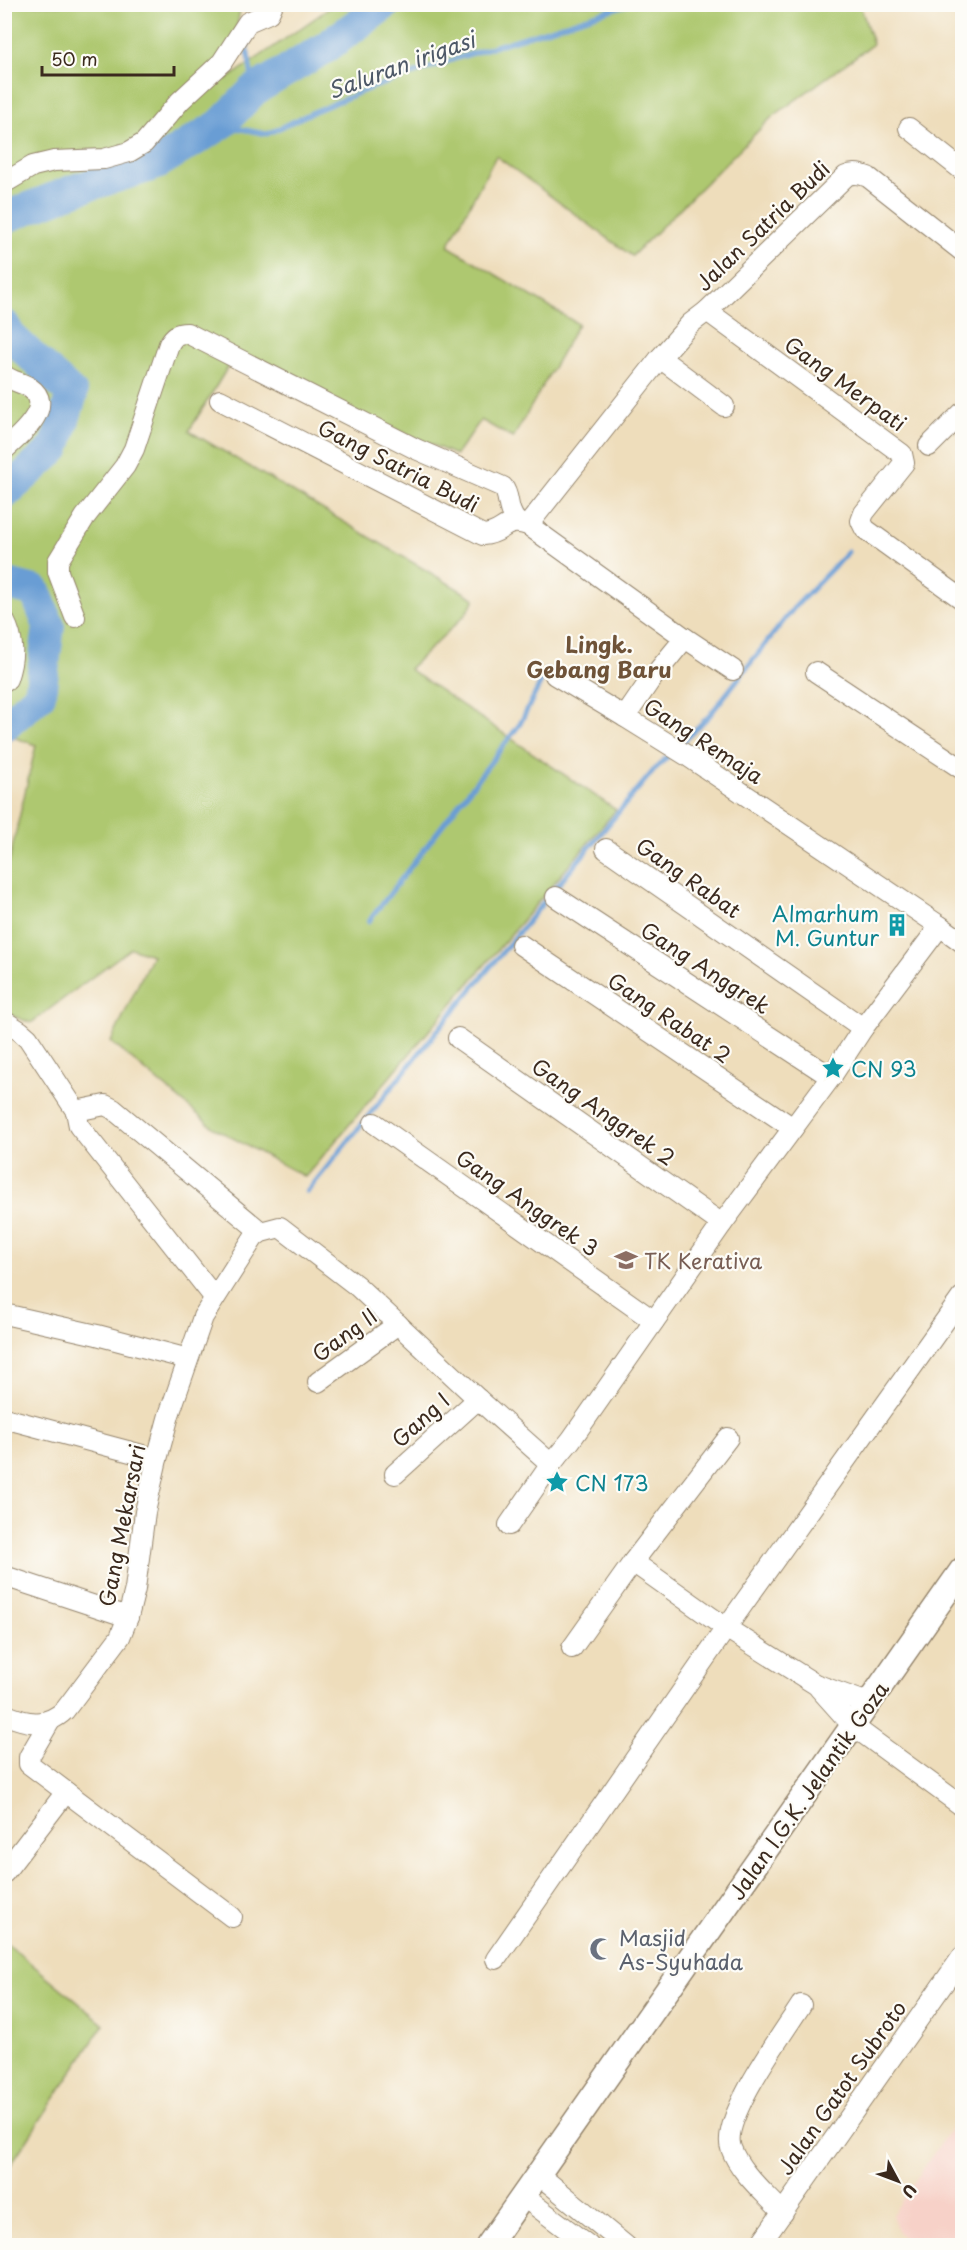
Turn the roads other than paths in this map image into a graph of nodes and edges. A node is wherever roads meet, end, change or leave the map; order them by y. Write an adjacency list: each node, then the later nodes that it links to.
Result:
1 (261, 14): 4 (street)
2 (909, 128): 3 (street)
3 (963, 170)
4 (4, 183)
5 (963, 251): 6 (street, Jalan Satria Budi)
6 (707, 311): 7 (street, Jalan Satria Budi); 15 (street, Gang Merpati)
7 (660, 358): 10 (street); 14 (street, Gang Satria Budi)
8 (4, 375): 13 (street)
9 (220, 400): 14 (street, Gang Satria Budi)
10 (724, 406)
11 (963, 413): 12 (street)
12 (929, 446)
13 (4, 450)
14 (523, 524): 16 (street); 18 (street)
15 (963, 599)
16 (75, 617)
17 (4, 620): 22 (street)
18 (685, 638): 19 (street); 23 (street, Gang Remaja)
19 (733, 670)
20 (816, 672): 24 (street)
21 (555, 675): 23 (street)
22 (4, 681)
23 (625, 717): 27 (street, Gang Remaja)
24 (963, 769)
25 (606, 849): 31 (street, Gang Rabat)
26 (556, 897): 33 (street, Gang Anggrek)
27 (940, 926): 28 (street, Gang Remaja); 31 (street)
28 (963, 942)
29 (520, 945): 36 (street, Gang Rabat 2)
30 (4, 1021): 34 (street)
31 (863, 1028): 33 (street)
32 (458, 1038): 37 (street, Gang Anggrek 2)
33 (831, 1077): 36 (street)
34 (76, 1111): 38 (street); 40 (street)
35 (374, 1123): 42 (street, Gang Anggrek 3)
36 (793, 1128): 37 (street)
37 (722, 1224): 42 (street)
38 (261, 1232): 40 (street, Gang Mekarsari); 43 (street)
39 (963, 1297): 57 (street)
40 (213, 1300): 44 (street, Gang Mekarsari)
41 (4, 1314): 44 (street)
42 (654, 1321): 50 (street)
43 (398, 1324): 45 (street, Gang II); 46 (street)
44 (188, 1359): 49 (street, Gang Mekarsari)
45 (318, 1382)
46 (478, 1399): 50 (street); 51 (street, Gang I)
47 (4, 1418): 49 (street)
48 (728, 1438): 53 (street)
49 (157, 1459): 56 (street, Gang Mekarsari)
50 (551, 1464): 52 (street)
51 (395, 1474)
52 (509, 1525)
53 (633, 1562): 57 (street); 58 (street)
54 (963, 1570): 60 (street, Jalan I.G.K. Jelantik Goza)
55 (4, 1576): 56 (street)
56 (128, 1617): 62 (street, Gang Mekarsari)
57 (726, 1628): 59 (street); 69 (street)
58 (572, 1648)
59 (815, 1684): 60 (street); 63 (street)
60 (868, 1703): 63 (street, Jalan I.G.K. Jelantik Goza)
61 (4, 1714): 62 (street)
62 (57, 1715): 64 (street, Gang Mekarsari)
63 (854, 1726): 65 (street); 71 (street, Jalan I.G.K. Jelantik Goza)
64 (66, 1792): 66 (street); 67 (street)
65 (963, 1806)
66 (4, 1874)
67 (232, 1917)
68 (963, 1957): 73 (street, Jalan Gatot Subroto)
69 (496, 1959)
70 (801, 2005): 73 (street)
71 (539, 2175): 72 (street, Jalan I.G.K. Jelantik Goza); 74 (street)
72 (524, 2197): 75 (street, Jalan I.G.K. Jelantik Goza); 76 (street)
73 (783, 2212): 77 (street, Jalan Gatot Subroto)
74 (626, 2245)
75 (488, 2246)
76 (589, 2246)
77 (759, 2246)

